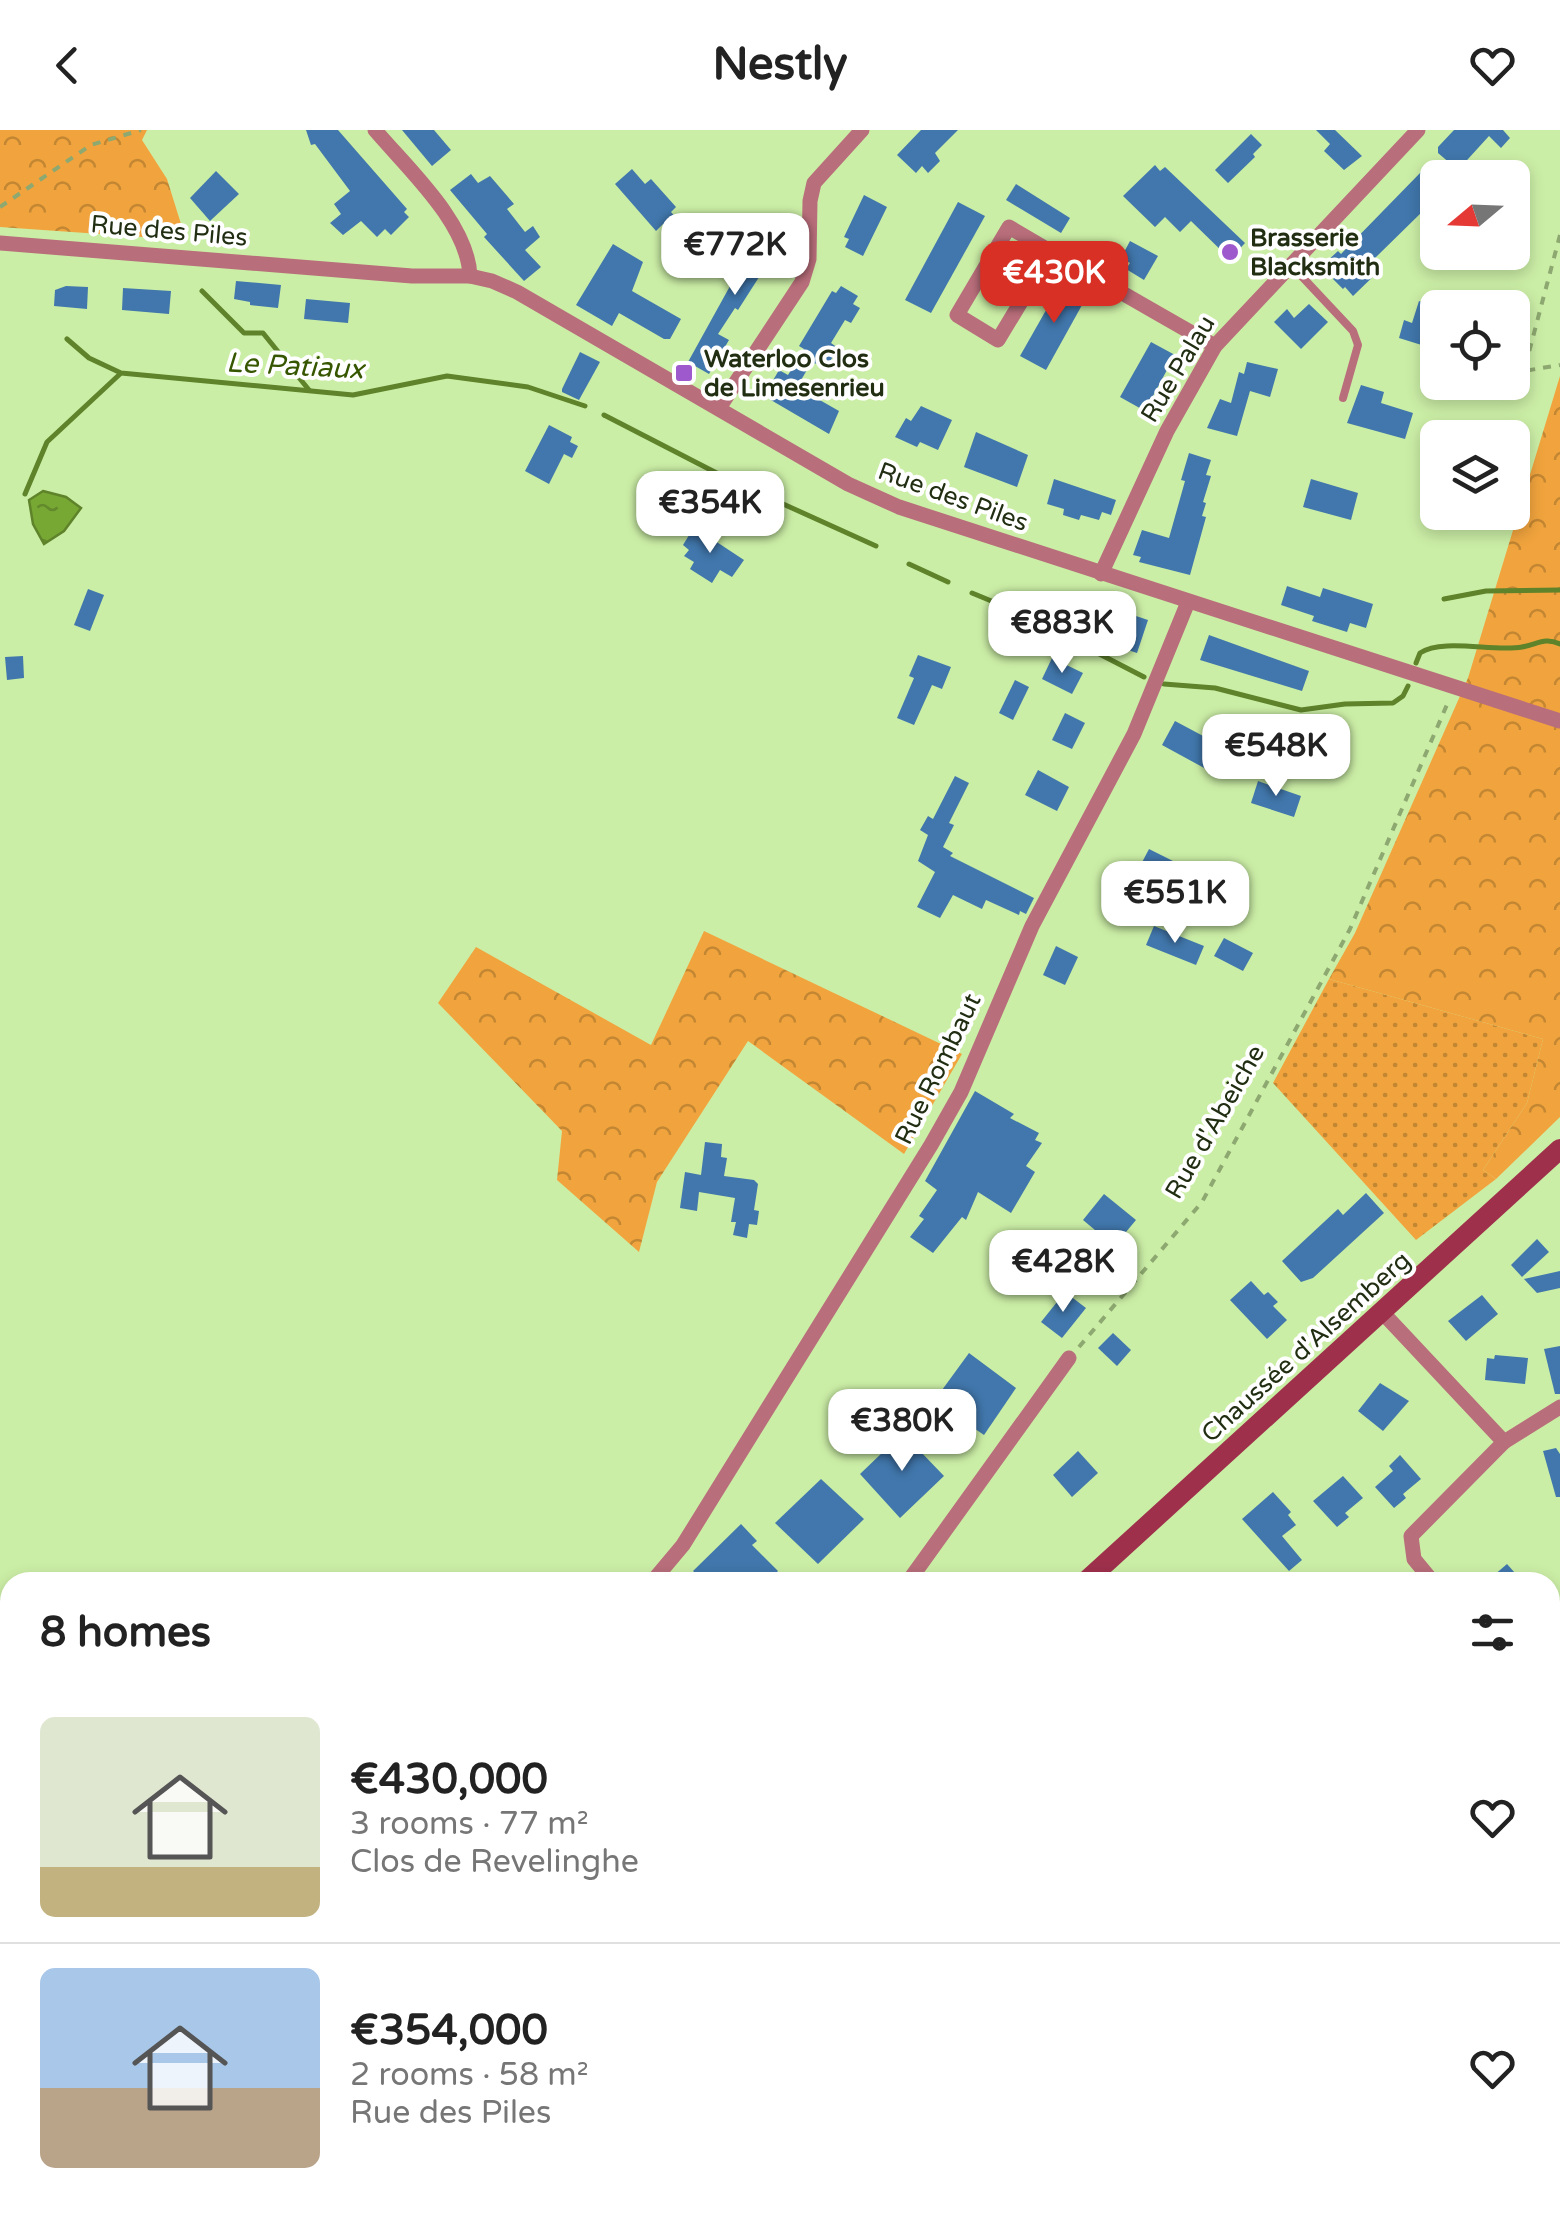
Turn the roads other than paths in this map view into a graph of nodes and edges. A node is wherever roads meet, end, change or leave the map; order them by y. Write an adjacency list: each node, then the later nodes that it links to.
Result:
1 (375, 130): 7 (street)
2 (862, 130): 10 (street)
3 (1418, 130): 6 (street, Rue Palau)
4 (0, 243): 7 (street, Rue des Piles)
5 (1052, 252): 5 (street); 8 (street)
6 (1292, 266): 8 (street, Rue Palau); 9 (lane)
7 (470, 276): 10 (street, Rue des Piles)
8 (1215, 346): 11 (street, Rue Palau)
9 (1342, 398)
10 (720, 408): 11 (street, Rue des Piles)
11 (1101, 574): 12 (street, Rue des Piles)
12 (1188, 602): 13 (street, Rue des Piles); 19 (street, Rue Rombaut)
13 (1560, 721)
14 (1560, 1149): 15 (main road, Chaussée d'Alsemberg)
15 (1382, 1312): 18 (street); 21 (main road, Chaussée d'Alsemberg)
16 (1069, 1358): 20 (street)
17 (1560, 1407): 18 (street)
18 (1504, 1442): 22 (street)
19 (661, 1572)
20 (915, 1572)
21 (1096, 1572)
22 (1424, 1572)

